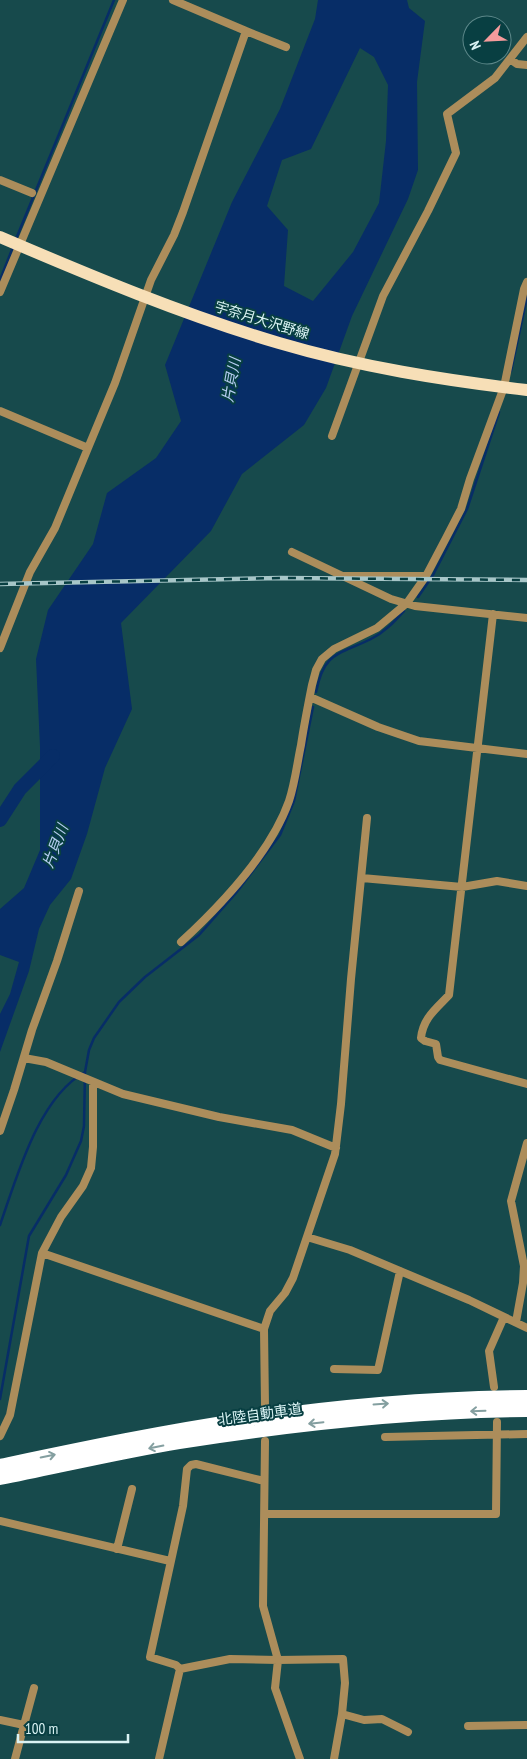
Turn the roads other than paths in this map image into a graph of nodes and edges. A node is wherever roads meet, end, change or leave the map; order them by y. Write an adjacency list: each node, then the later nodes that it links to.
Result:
1 (123, 0): 13 (street)
2 (173, 0): 3 (street)
3 (246, 31): 5 (street); 21 (street)
4 (527, 38): 6 (street)
5 (286, 47)
6 (512, 57)
7 (512, 61): 9 (street)
8 (506, 65): 16 (street)
9 (527, 65)
10 (0, 180): 11 (street)
11 (32, 193)
12 (0, 237): 13 (main road, 宇奈月大沢野線)
13 (19, 245): 15 (street); 16 (main road, 宇奈月大沢野線)
14 (527, 282): 17 (street)
15 (0, 292)
16 (353, 361): 17 (main road, 宇奈月大沢野線); 20 (street)
17 (504, 387): 18 (main road, 宇奈月大沢野線); 24 (street)
18 (527, 390)
19 (0, 412): 21 (street)
20 (332, 436)
21 (88, 448): 28 (street)
22 (292, 552): 23 (street)
23 (342, 576): 24 (street); 25 (street)
24 (426, 576): 25 (street)
25 (407, 603): 26 (street); 29 (street)
26 (493, 614): 27 (street); 30 (street)
27 (527, 618)
28 (0, 648)
29 (310, 697): 30 (street); 37 (street)
30 (477, 749): 31 (street); 35 (street)
31 (527, 754)
32 (367, 818): 33 (street)
33 (362, 878): 35 (street); 43 (street)
34 (527, 886): 35 (street)
35 (462, 887): 40 (street)
36 (79, 891): 38 (street)
37 (180, 942)
38 (24, 1058): 39 (street); 41 (street)
39 (93, 1082): 43 (street); 45 (street)
40 (527, 1084)
41 (0, 1131)
42 (527, 1143): 48 (street)
43 (336, 1148): 44 (street)
44 (307, 1237): 46 (street); 50 (street)
45 (42, 1253): 50 (street); 59 (street)
46 (400, 1271): 47 (street); 51 (street)
47 (504, 1317): 48 (street); 52 (street)
48 (516, 1322): 49 (street)
49 (527, 1328)
50 (264, 1329): 54 (street)
51 (334, 1368)
52 (494, 1387)
53 (527, 1397): 62 (highway, 北陸自動車道, one-way to 53)
54 (265, 1406)
55 (527, 1410): 63 (highway, 北陸自動車道, one-way to 63)
56 (497, 1422): 58 (street)
57 (527, 1434): 58 (street)
58 (497, 1435): 60 (street); 66 (street)
59 (0, 1436)
60 (385, 1437)
61 (265, 1441): 64 (street)
62 (0, 1466)
63 (0, 1478)
64 (264, 1481): 66 (street); 69 (street)
65 (132, 1489): 68 (street)
66 (265, 1514): 70 (street)
67 (0, 1521): 68 (street)
68 (118, 1548): 69 (street)
69 (170, 1561): 71 (street)
70 (278, 1660): 71 (street); 73 (street); 81 (street)
71 (180, 1669): 80 (street)
72 (34, 1688): 75 (street)
73 (342, 1714): 78 (street); 82 (street)
74 (0, 1720): 75 (street)
75 (24, 1725): 79 (street)
76 (468, 1726): 77 (street)
77 (527, 1726)
78 (408, 1732)
79 (15, 1759)
80 (159, 1759)
81 (300, 1759)
82 (334, 1759)

